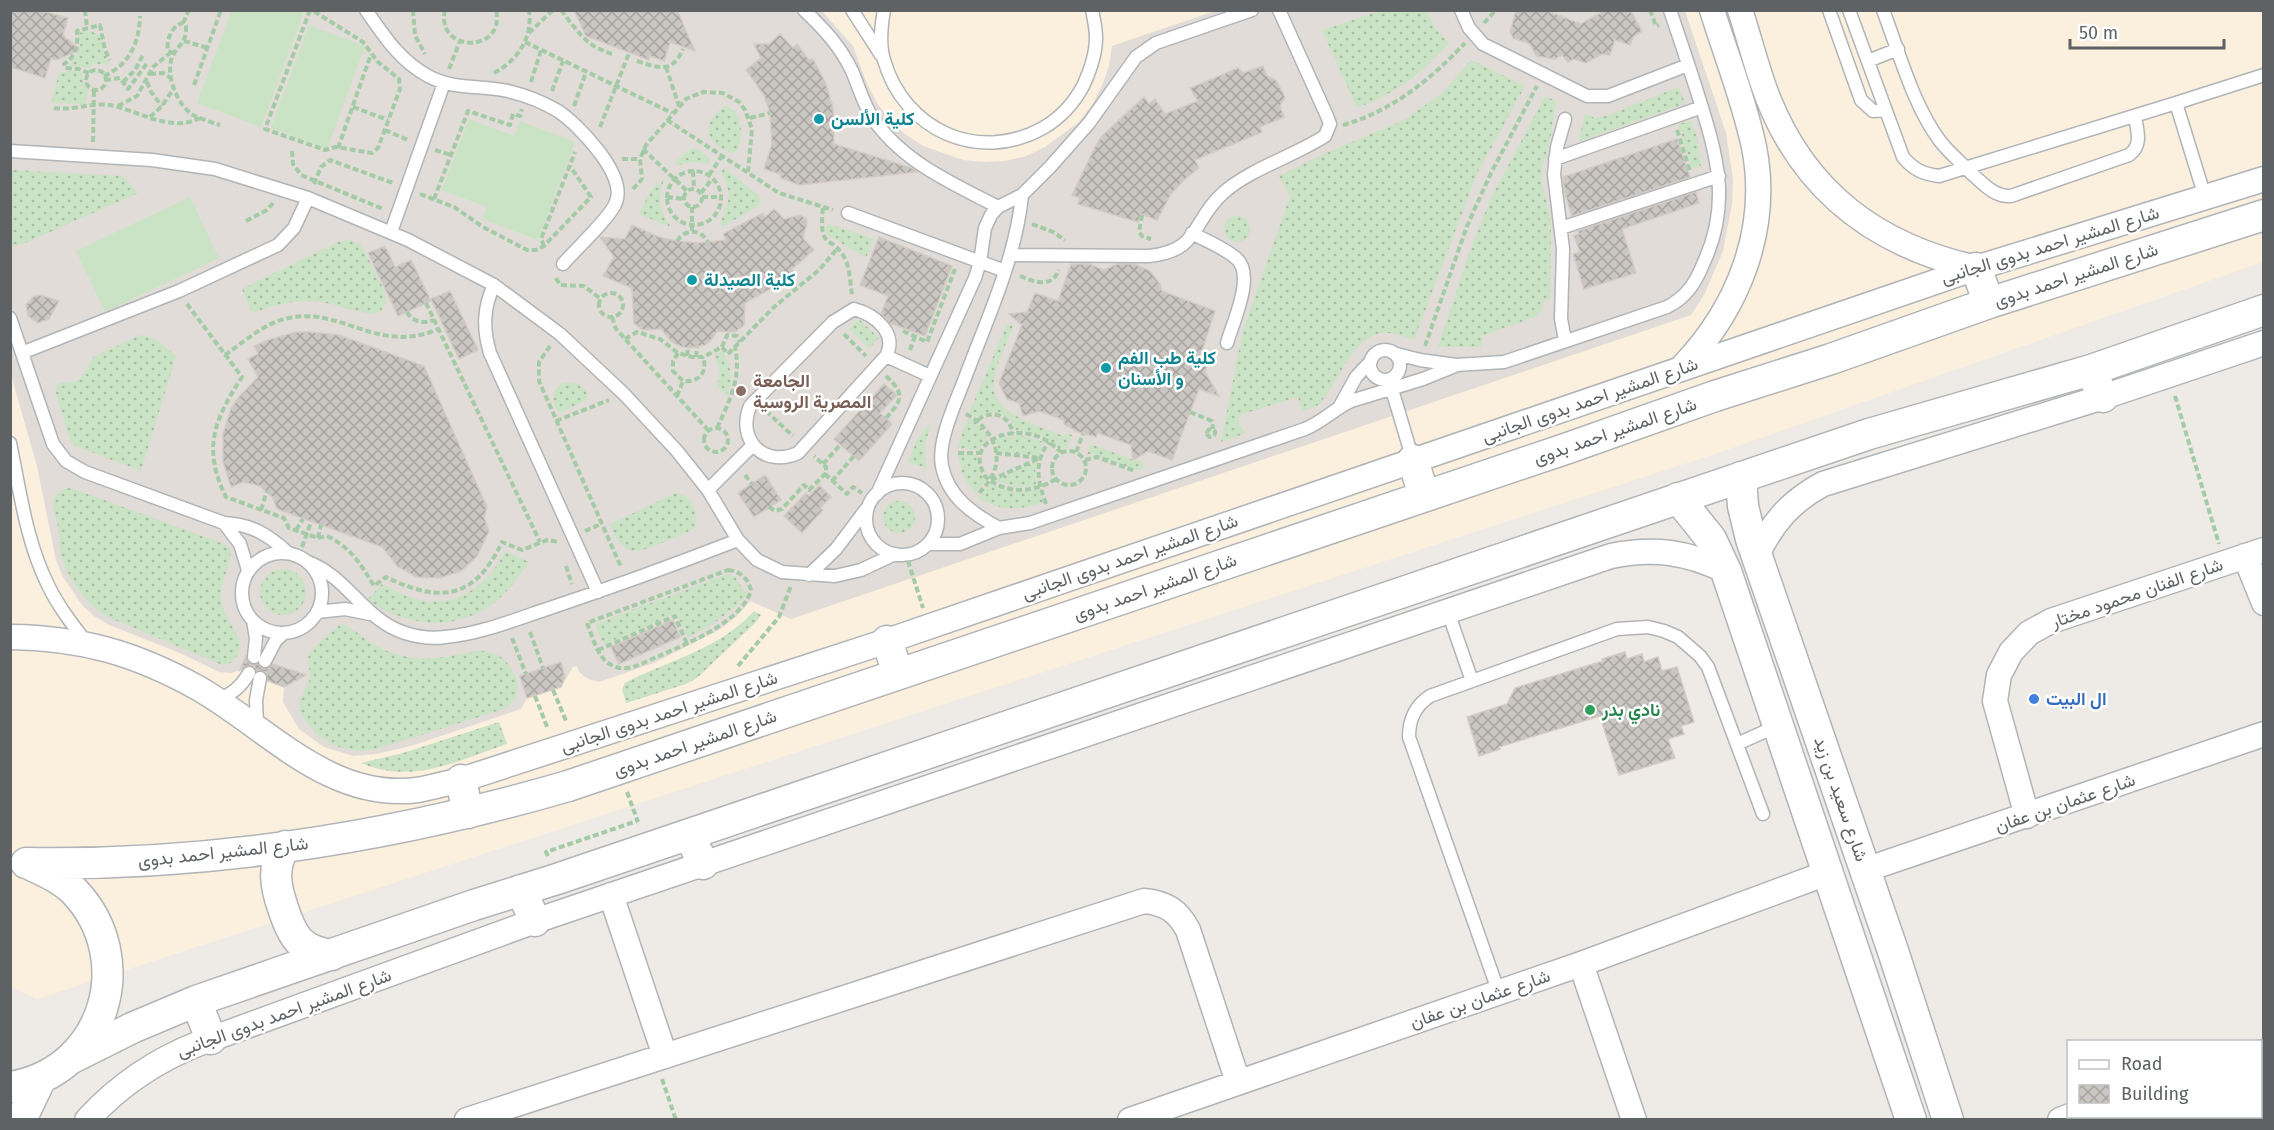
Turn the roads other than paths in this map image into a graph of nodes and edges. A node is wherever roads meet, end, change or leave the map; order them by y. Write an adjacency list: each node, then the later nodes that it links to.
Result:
1 (366, 10): 20 (lane)
2 (804, 10): 34 (lane)
3 (852, 10): 16 (lane)
4 (884, 10): 16 (lane)
5 (1092, 10): 16 (lane)
6 (1252, 10): 31 (lane)
7 (1279, 10): 39 (lane)
8 (1461, 10): 18 (lane)
9 (1670, 10): 18 (lane)
10 (1712, 10): 57 (street)
11 (1740, 10): 43 (street)
12 (1829, 10): 23 (lane)
13 (1849, 10): 17 (lane)
14 (1883, 10): 15 (lane)
15 (1898, 49): 17 (lane); 28 (lane)
16 (883, 58)
17 (1868, 61): 23 (lane)
18 (1688, 65): 22 (lane)
19 (2264, 75): 21 (lane)
20 (444, 83): 38 (lane); 42 (lane)
21 (2176, 103): 24 (lane); 32 (lane)
22 (1702, 107): 27 (lane); 29 (lane)
23 (1885, 110): 28 (lane)
24 (2135, 116): 28 (lane); 28 (lane)
25 (1565, 119): 27 (lane)
26 (10, 151): 33 (lane)
27 (1555, 159): 37 (lane)
28 (1966, 168)
29 (1719, 176): 37 (lane); 49 (lane)
30 (2264, 179): 32 (street, شارع المشير احمد بدوى الجانبى)
31 (1022, 195): 34 (lane); 40 (lane)
32 (2205, 197): 43 (street, شارع المشير احمد بدوى الجانبى)
33 (308, 198): 38 (lane); 52 (lane)
34 (998, 207): 41 (lane)
35 (848, 213): 41 (lane)
36 (2264, 215): 46 (street, شارع المشير احمد بدوى)
37 (1561, 228): 49 (lane)
38 (391, 232): 45 (lane)
39 (1192, 233): 40 (lane); 50 (lane)
40 (1011, 255): 44 (lane)
41 (980, 262): 44 (lane); 59 (lane)
42 (563, 264)
43 (1976, 268): 46 (street); 57 (street, شارع المشير احمد بدوى الجانبى)
44 (1005, 271): 67 (lane)
45 (494, 285): 68 (lane); 85 (lane)
46 (1989, 303): 69 (street, شارع المشير احمد بدوى)
47 (2264, 310): 58 (street)
48 (10, 318): 52 (lane)
49 (1565, 340): 56 (lane)
50 (1227, 343)
51 (2264, 343): 61 (street)
52 (24, 352): 73 (lane)
53 (1393, 353): 55 (lane); 56 (lane); 60 (lane)
54 (886, 356): 59 (lane); 64 (lane); 64 (lane)
55 (1371, 361): 60 (lane); 62 (lane)
56 (1456, 365): 60 (lane)
57 (1681, 368): 65 (street, شارع المشير احمد بدوى الجانبى)
58 (2091, 370): 61 (street); 66 (street)
59 (930, 376): 71 (lane)
60 (1391, 384): 62 (lane); 65 (lane)
61 (2103, 397): 79 (street)
62 (1340, 406): 74 (lane)
63 (10, 443): 94 (lane)
64 (753, 445): 68 (lane)
65 (1413, 460): 69 (street); 93 (street, شارع المشير احمد بدوى الجانبى)
66 (1741, 477): 70 (street); 79 (street, شارع سعيد بن زيد)
67 (952, 489): 72 (lane); 74 (lane)
68 (708, 490): 75 (lane)
69 (1424, 496): 95 (street, شارع المشير احمد بدوى)
70 (1678, 498): 83 (street, شارع سعيد بن زيد); 108 (street)
71 (873, 499): 72 (lane); 78 (lane); 84 (lane)
72 (933, 500): 76 (lane)
73 (224, 523): 77 (lane); 82 (lane)
74 (999, 528): 76 (lane)
75 (738, 540): 84 (lane); 85 (lane)
76 (928, 544): 78 (lane)
77 (288, 553): 81 (lane); 82 (lane)
78 (901, 555): 84 (lane)
79 (1757, 555): 103 (street, شارع سعيد بن زيد)
80 (2244, 556): 86 (street); 107 (street, شارع الفنان محمود مختار)
81 (308, 562): 87 (lane); 89 (lane)
82 (248, 570): 90 (lane)
83 (1726, 571): 88 (street, شارع المشير احمد بدوى الجانبى); 98 (street, شارع سعيد بن زيد)
84 (809, 575)
85 (598, 592): 89 (lane)
86 (2264, 603)
87 (317, 612): 89 (lane); 91 (lane)
88 (1448, 612): 96 (lane); 113 (street, شارع المشير احمد بدوى الجانبى)
89 (371, 615)
90 (253, 621): 91 (lane); 91 (lane)
91 (284, 633)
92 (10, 637): 94 (street, شارع المشير احمد بدوى الجانبى)
93 (887, 641): 95 (street); 102 (street, شارع المشير احمد بدوى الجانبى)
94 (87, 643): 97 (street, شارع المشير احمد بدوى الجانبى)
95 (898, 674): 105 (street, شارع المشير احمد بدوى)
96 (1472, 681): 101 (lane); 124 (lane)
97 (217, 700): 99 (street, شارع المشير احمد بدوى الجانبى); 99 (lane)
98 (1779, 725): 101 (lane); 104 (street, شارع سعيد بن زيد)
99 (256, 726): 102 (street, شارع المشير احمد بدوى الجانبى)
100 (2264, 734): 107 (street, شارع عثمان بن عفان)
101 (1737, 744): 106 (lane)
102 (461, 780): 105 (street)
103 (1834, 783): 104 (street); 109 (street, شارع سعيد بن زيد)
104 (1802, 794): 112 (street, شارع سعيد بن زيد)
105 (468, 813): 110 (street, شارع المشير احمد بدوى)
106 (1763, 814)
107 (2028, 816): 114 (street, شارع عثمان بن عفان)
108 (689, 834): 113 (street); 115 (street)
109 (1855, 841): 112 (street); 114 (street, شارع سعيد بن زيد)
110 (285, 846): 111 (street, شارع المشير احمد بدوى); 121 (street)
111 (18, 862): 128 (street)
112 (1824, 863): 118 (street, شارع سعيد بن زيد); 123 (street, شارع عثمان بن عفان)
113 (703, 864): 116 (street, شارع المشير احمد بدوى الجانبى)
114 (1865, 870): 117 (street, شارع سعيد بن زيد)
115 (521, 890): 119 (street); 121 (street)
116 (611, 895): 119 (street, شارع المشير احمد بدوى الجانبى); 127 (street)
117 (1875, 900): 118 (street); 120 (street, شارع سعيد بن زيد)
118 (1841, 912): 122 (street, شارع سعيد بن زيد)
119 (535, 921): 126 (street, شارع المشير احمد بدوى الجانبى)
120 (1892, 948): 122 (street); 138 (street, شارع سعيد بن زيد)
121 (332, 955): 125 (street)
122 (1857, 961): 137 (street, شارع سعيد بن زيد)
123 (1581, 964): 124 (street, شارع عثمان بن عفان); 136 (street)
124 (1499, 993): 130 (street, شارع عثمان بن عفان)
125 (196, 1001): 126 (street); 128 (street)
126 (212, 1039): 133 (street, شارع المشير احمد بدوى الجانبى)
127 (660, 1057): 130 (street); 134 (street)
128 (70, 1059): 129 (street)
129 (41, 1078): 131 (street); 132 (street)
130 (1238, 1082): 135 (street, شارع عثمان بن عفان)
131 (10, 1087)
132 (21, 1119)
133 (87, 1119)
134 (468, 1119)
135 (1132, 1119)
136 (1634, 1119)
137 (1911, 1119)
138 (1948, 1119)

